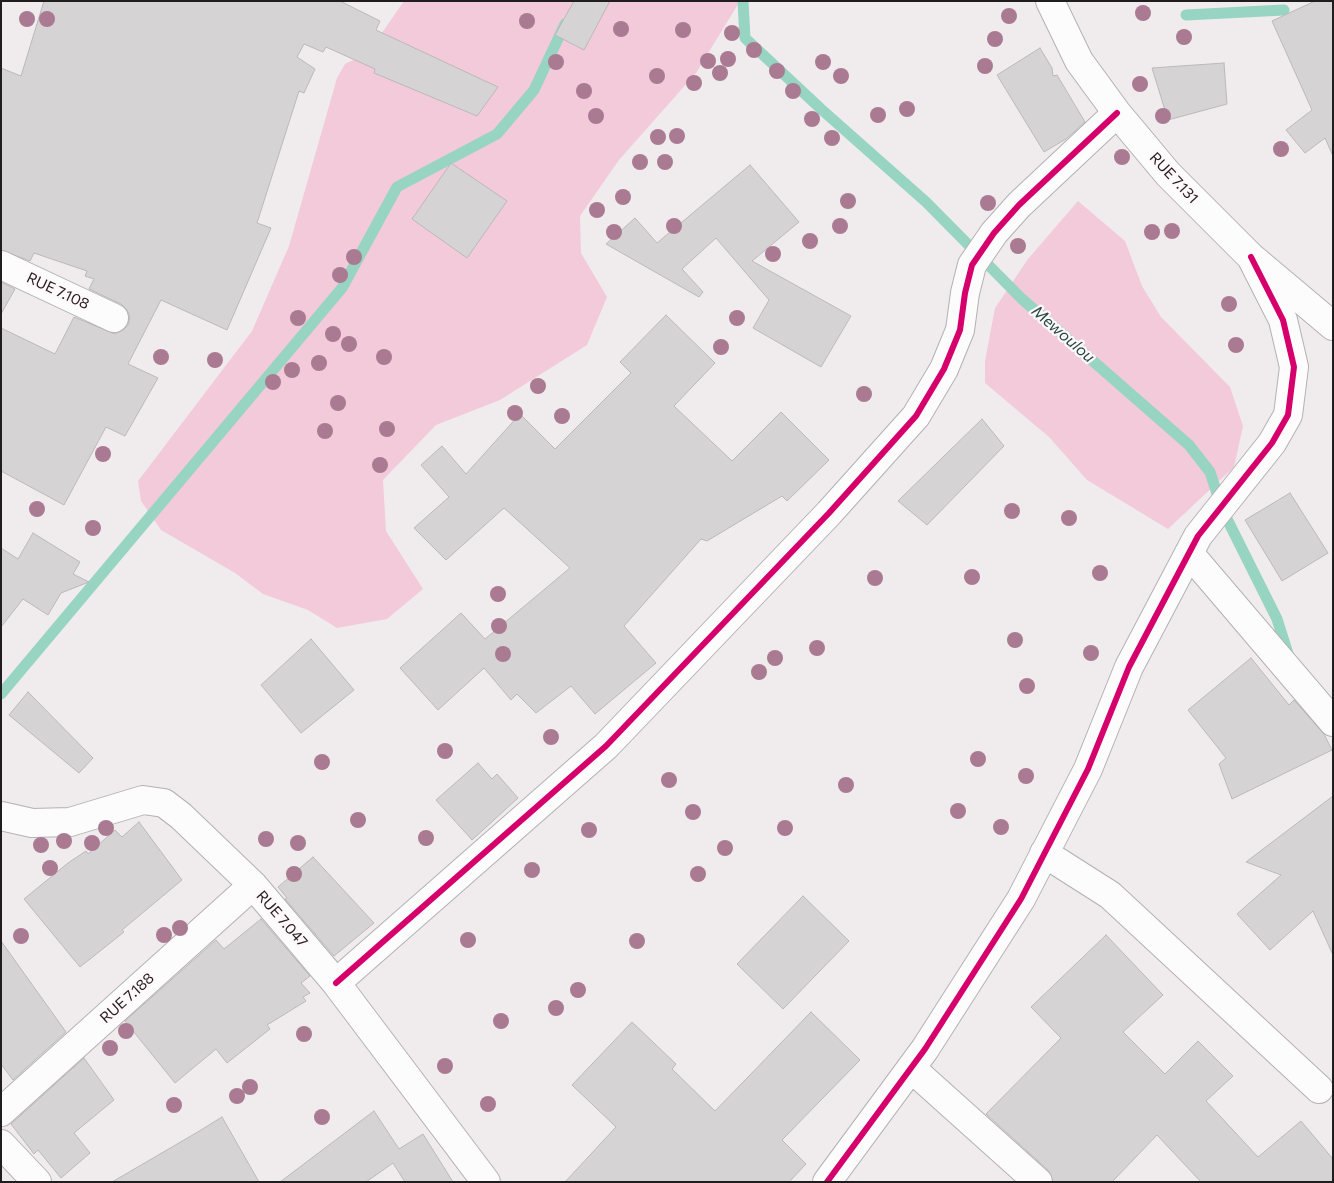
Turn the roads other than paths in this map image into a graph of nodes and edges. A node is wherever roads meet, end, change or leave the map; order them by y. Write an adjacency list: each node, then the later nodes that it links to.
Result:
1 (1050, 1): 2 (street, RUE 7.131)
2 (1117, 113): 3 (street, RUE 7.131); 12 (street)
3 (1251, 257): 6 (street, RUE 7.131); 7 (street)
4 (1, 265): 5 (street, RUE 7.108)
5 (114, 318)
6 (1333, 326)
7 (1189, 553): 8 (street); 10 (street)
8 (1333, 722)
9 (1, 816): 11 (street, RUE 7.047)
10 (1044, 853): 13 (street); 14 (street)
11 (253, 885): 12 (street, RUE 7.047); 15 (street, RUE 7.188)
12 (336, 983): 18 (street, RUE 7.047)
13 (911, 1068): 19 (street); 20 (street)
14 (1319, 1089)
15 (1, 1112)
16 (1, 1144): 17 (street)
17 (37, 1182)
18 (486, 1182)
19 (827, 1182)
20 (1038, 1182)

